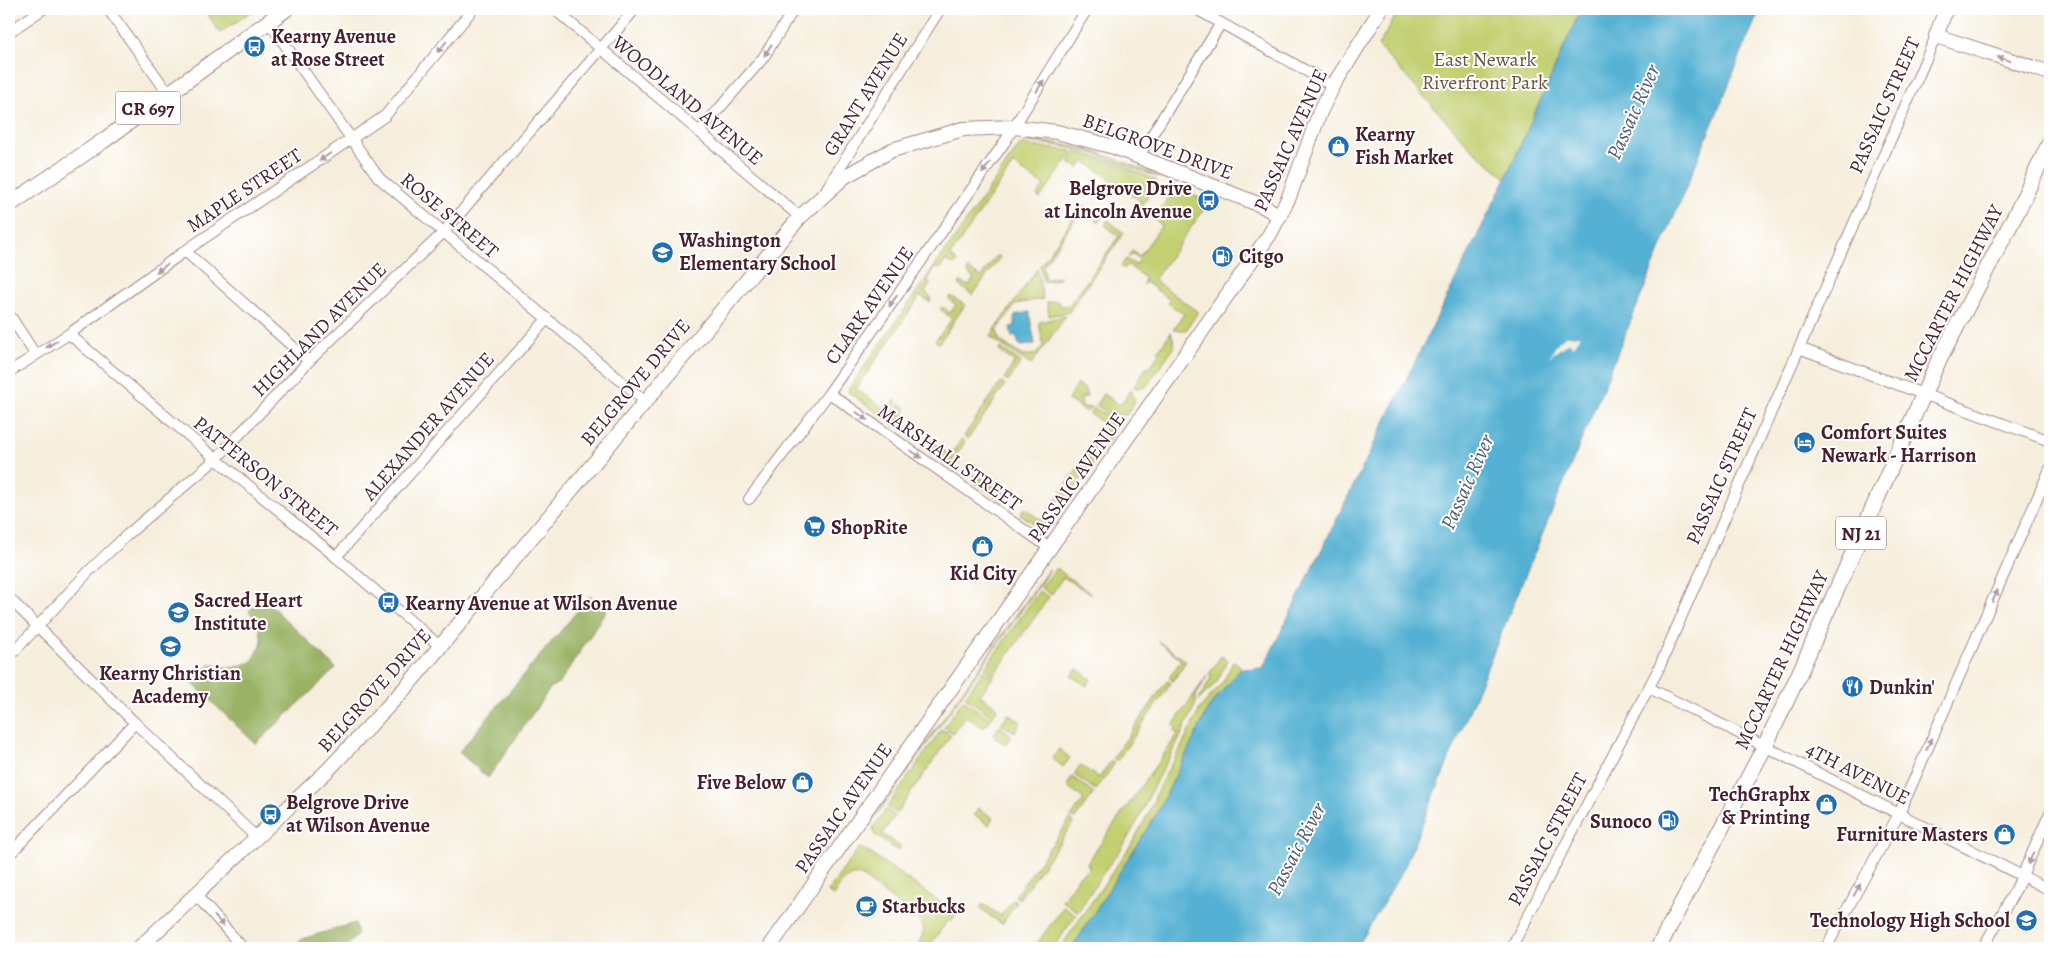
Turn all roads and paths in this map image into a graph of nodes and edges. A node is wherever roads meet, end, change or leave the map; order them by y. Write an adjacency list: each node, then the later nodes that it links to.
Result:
1 (43, 9): 15 (street)
2 (108, 9): 20 (street)
3 (286, 9): 13 (main road, CR 697)
4 (473, 9): 23 (street, MAPLE STREET, one-way to 23)
5 (554, 9): 17 (street, WOODLAND AVENUE)
6 (636, 9): 17 (street, HIGHLAND AVENUE)
7 (794, 9): 22 (street, one-way to 22)
8 (940, 9): 26 (street, GRANT AVENUE)
9 (1087, 9): 21 (street, CLARK AVENUE, one-way to 9)
10 (1196, 9): 14 (street)
11 (1381, 9): 19 (street, PASSAIC AVENUE)
12 (1946, 9): 16 (street, PASSAIC STREET)
13 (268, 22): 20 (main road, CR 697); 23 (street, ROSE STREET)
14 (1221, 22): 19 (street); 25 (street)
15 (9, 32)
16 (1936, 36): 18 (street, one-way to 16); 35 (street, PASSAIC STREET)
17 (601, 49): 22 (street, WOODLAND AVENUE); 30 (street, HIGHLAND AVENUE)
18 (2050, 73)
19 (1333, 86): 28 (street, PASSAIC AVENUE)
20 (168, 93): 27 (main road, CR 697)
21 (1014, 127): 25 (street, BELGROVE DRIVE); 26 (street, BELGROVE DRIVE); 39 (street, CLARK AVENUE, one-way to 39)
22 (699, 132): 29 (street, WOODLAND AVENUE)
23 (350, 139): 30 (street, ROSE STREET); 31 (street, MAPLE STREET, one-way to 31)
24 (2050, 142): 40 (main road, MCCARTER HIGHWAY / NJ 21)
25 (1139, 156): 28 (street, BELGROVE DRIVE)
26 (820, 199): 29 (street, BELGROVE DRIVE)
27 (9, 205)
28 (1280, 216): 46 (street, PASSAIC AVENUE)
29 (800, 217): 41 (street, BELGROVE DRIVE)
30 (444, 232): 33 (street, ROSE STREET); 37 (street, HIGHLAND AVENUE)
31 (185, 251): 34 (street, MAPLE STREET, one-way to 34); 37 (street)
32 (9, 314): 36 (street)
33 (547, 318): 41 (street, ROSE STREET); 47 (street, ALEXANDER AVENUE)
34 (69, 334): 36 (street, MAPLE STREET, one-way to 36); 43 (street, PATTERSON STREET)
35 (1798, 348): 40 (street); 52 (street, PASSAIC STREET)
36 (35, 354): 38 (street, MAPLE STREET)
37 (309, 361): 43 (street, HIGHLAND AVENUE)
38 (9, 372)
39 (829, 393): 45 (street, CLARK AVENUE); 46 (street, MARSHALL STREET, one-way to 46)
40 (1923, 395): 42 (street); 54 (main road, MCCARTER HIGHWAY / NJ 21)
41 (645, 401): 50 (street, BELGROVE DRIVE)
42 (2050, 441)
43 (216, 459): 47 (street, PATTERSON STREET); 49 (street, HIGHLAND AVENUE)
44 (2050, 469): 56 (street, one-way to 44)
45 (749, 499)
46 (1050, 549): 64 (street, PASSAIC AVENUE)
47 (336, 557): 50 (street, PATTERSON STREET)
48 (9, 598): 49 (street)
49 (37, 626): 51 (street, HIGHLAND AVENUE); 53 (street)
50 (440, 647): 57 (street, BELGROVE DRIVE)
51 (9, 657)
52 (1649, 688): 54 (street, 4TH AVENUE); 65 (street, PASSAIC STREET)
53 (135, 723): 57 (street); 58 (street)
54 (1765, 746): 56 (street, 4TH AVENUE); 66 (main road, MCCARTER HIGHWAY / NJ 21)
55 (2050, 813): 59 (street, one-way to 59)
56 (1899, 814): 59 (street, 4TH AVENUE); 67 (street, one-way to 56)
57 (256, 837): 61 (street, BELGROVE DRIVE)
58 (9, 855)
59 (2022, 876): 60 (street, 4TH AVENUE); 68 (street)
60 (2050, 890)
61 (195, 894): 62 (street, BELGROVE DRIVE); 63 (street, one-way to 63)
62 (139, 948)
63 (243, 948)
64 (769, 948)
65 (1511, 948)
66 (1658, 948)
67 (1826, 948)
68 (1983, 948)

